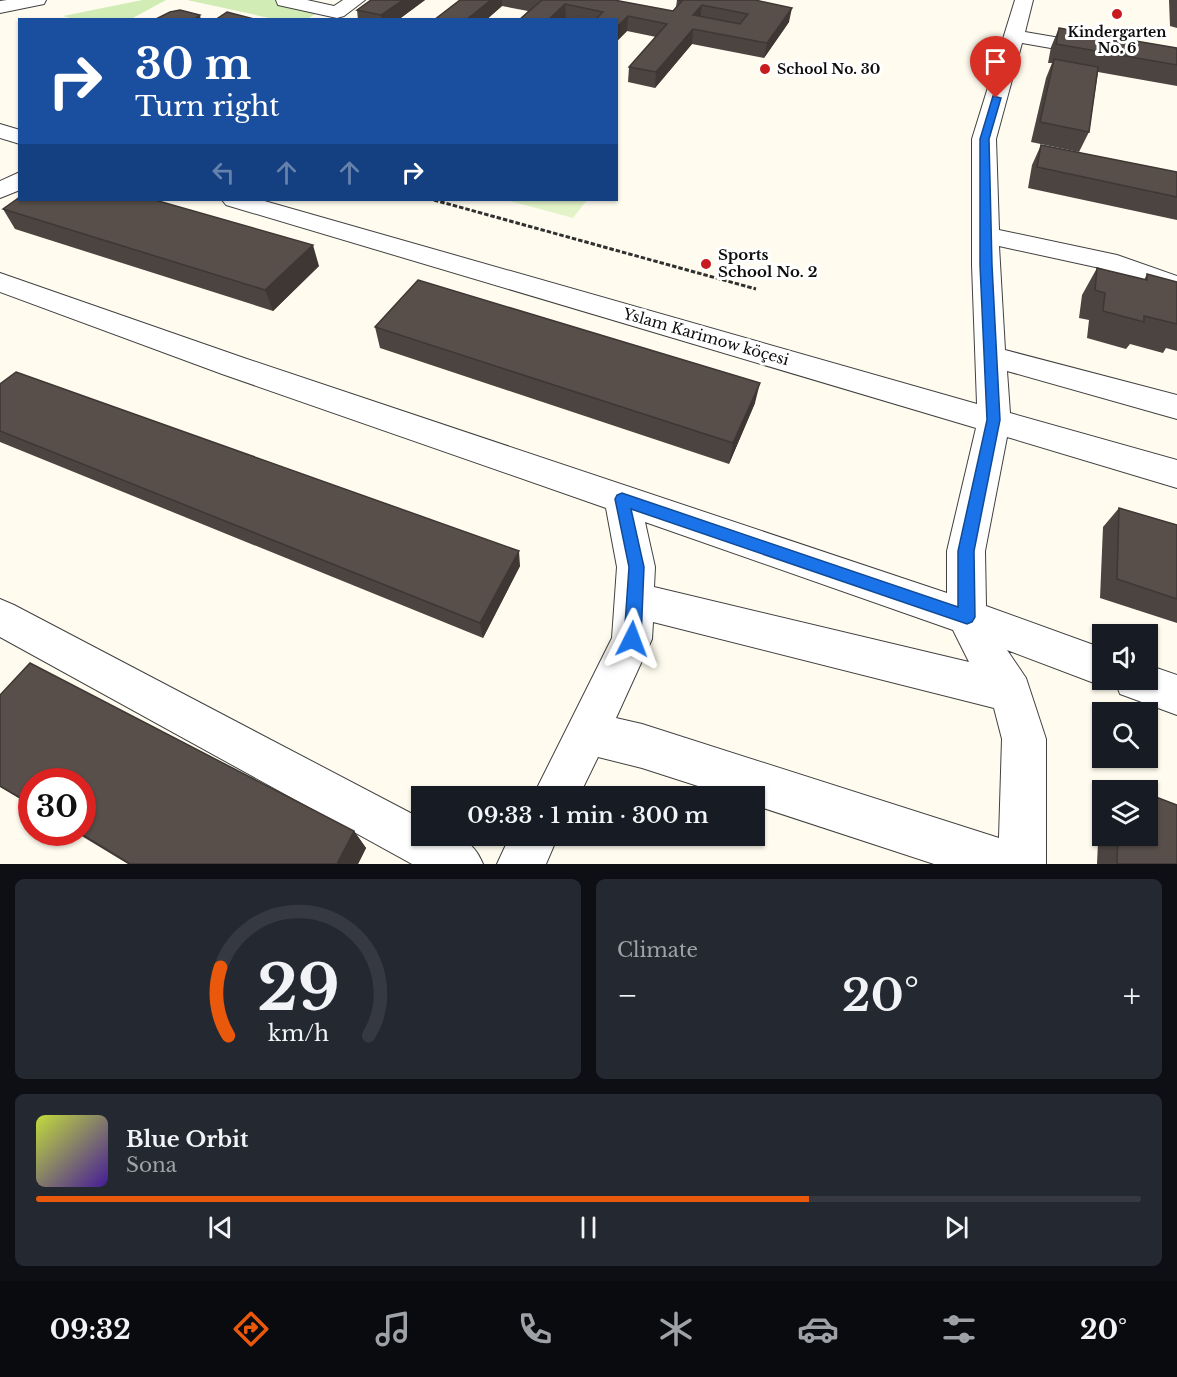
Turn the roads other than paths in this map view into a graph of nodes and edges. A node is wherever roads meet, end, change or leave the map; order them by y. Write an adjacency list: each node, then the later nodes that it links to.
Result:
1 (37, 0): 5 (street)
2 (287, 0): 3 (street)
3 (356, 0)
4 (1024, 0): 6 (street)
5 (0, 7)
6 (1014, 36): 7 (street); 13 (street)
7 (1177, 64)
8 (0, 131): 9 (street)
9 (18, 136)
10 (18, 180): 11 (street)
11 (0, 191)
12 (238, 201): 18 (street, Yslam Karimow köçesi)
13 (986, 235): 15 (street); 16 (street)
14 (0, 282): 20 (street)
15 (1177, 286)
16 (990, 356): 17 (street); 18 (street)
17 (1177, 408)
18 (994, 420): 19 (street, Yslam Karimow köçesi); 23 (street)
19 (1177, 474)
20 (622, 499): 21 (street); 23 (street)
21 (634, 600): 26 (street); 28 (street)
22 (0, 617): 31 (street)
23 (967, 617): 24 (street); 26 (street)
24 (1092, 663)
25 (1158, 688): 27 (street)
26 (1011, 692): 34 (street)
27 (1177, 695)
28 (587, 733): 29 (street); 33 (street)
29 (560, 786)
30 (530, 846): 32 (street)
31 (459, 864)
32 (521, 864)
33 (1006, 864)
34 (1022, 864)

